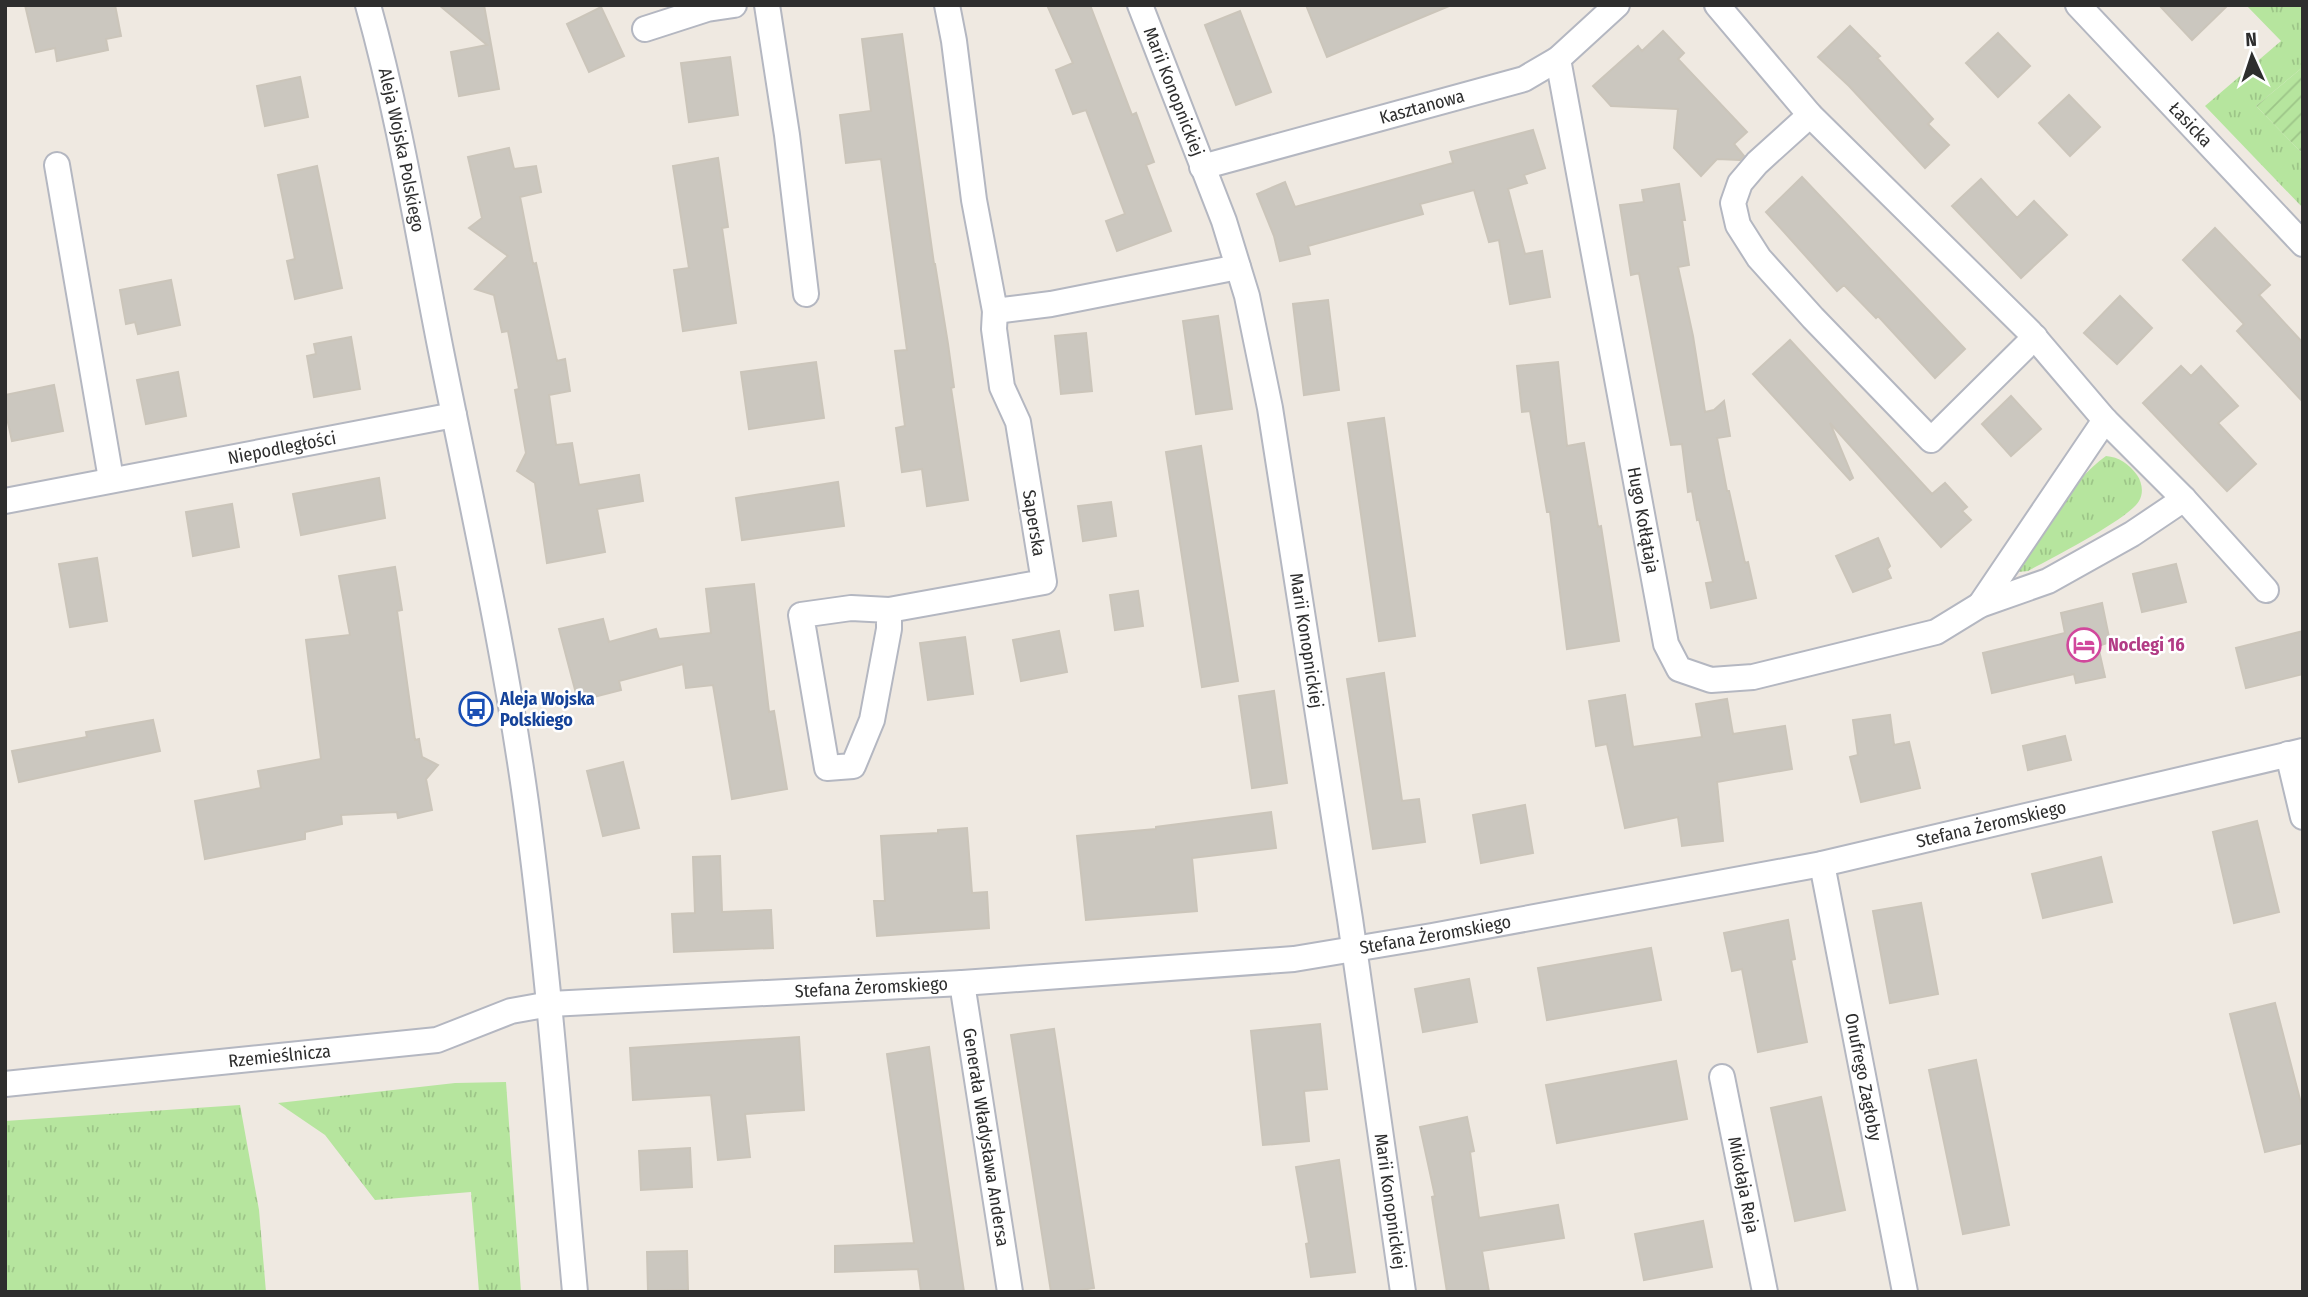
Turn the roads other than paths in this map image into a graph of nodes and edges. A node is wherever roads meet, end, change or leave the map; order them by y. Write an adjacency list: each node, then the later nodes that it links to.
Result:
1 (368, 5): 19 (street, Aleja Wojska Polskiego)
2 (734, 5): 9 (street)
3 (767, 5): 16 (street)
4 (947, 5): 17 (street, Saperska)
5 (1140, 5): 13 (street, Marii Konopnickiej)
6 (1617, 5): 10 (street, Kasztanowa)
7 (1717, 5): 11 (street)
8 (2078, 5): 14 (street, Łasicka)
9 (645, 29)
10 (1558, 59): 13 (street, Kasztanowa); 25 (street, Hugo Kołłątaja)
11 (1810, 115): 18 (street); 18 (street)
12 (57, 164): 21 (street)
13 (1202, 167): 15 (street, Marii Konopnickiej)
14 (2303, 244)
15 (1238, 267): 17 (street); 30 (street, Marii Konopnickiej)
16 (806, 294)
17 (995, 311): 26 (street, Saperska)
18 (2035, 337): 20 (street)
19 (454, 415): 21 (street, Niepodległości); 32 (street, Aleja Wojska Polskiego)
20 (2105, 420): 22 (street); 25 (street, Hugo Kołłątaja)
21 (111, 479): 23 (street, Niepodległości)
22 (2184, 499): 24 (street); 25 (street, Hugo Kołłątaja)
23 (5, 501)
24 (2266, 590)
25 (1980, 604)
26 (889, 610): 26 (street, Saperska)
27 (2295, 752): 28 (street); 29 (street, Stefana Żeromskiego)
28 (2303, 817)
29 (1822, 864): 30 (street, Stefana Żeromskiego); 39 (street, Onufrego Zagłoby)
30 (1353, 949): 31 (street, Stefana Żeromskiego); 37 (street, Marii Konopnickiej)
31 (962, 983): 32 (street, Stefana Żeromskiego); 36 (street, Generała Władysława Andersa)
32 (550, 1004): 34 (street, Rzemieślnicza); 35 (street, Aleja Wojska Polskiego)
33 (1722, 1077): 38 (street, Mikołaja Reja)
34 (5, 1084)
35 (575, 1292)
36 (1010, 1292)
37 (1403, 1292)
38 (1765, 1292)
39 (1905, 1292)

